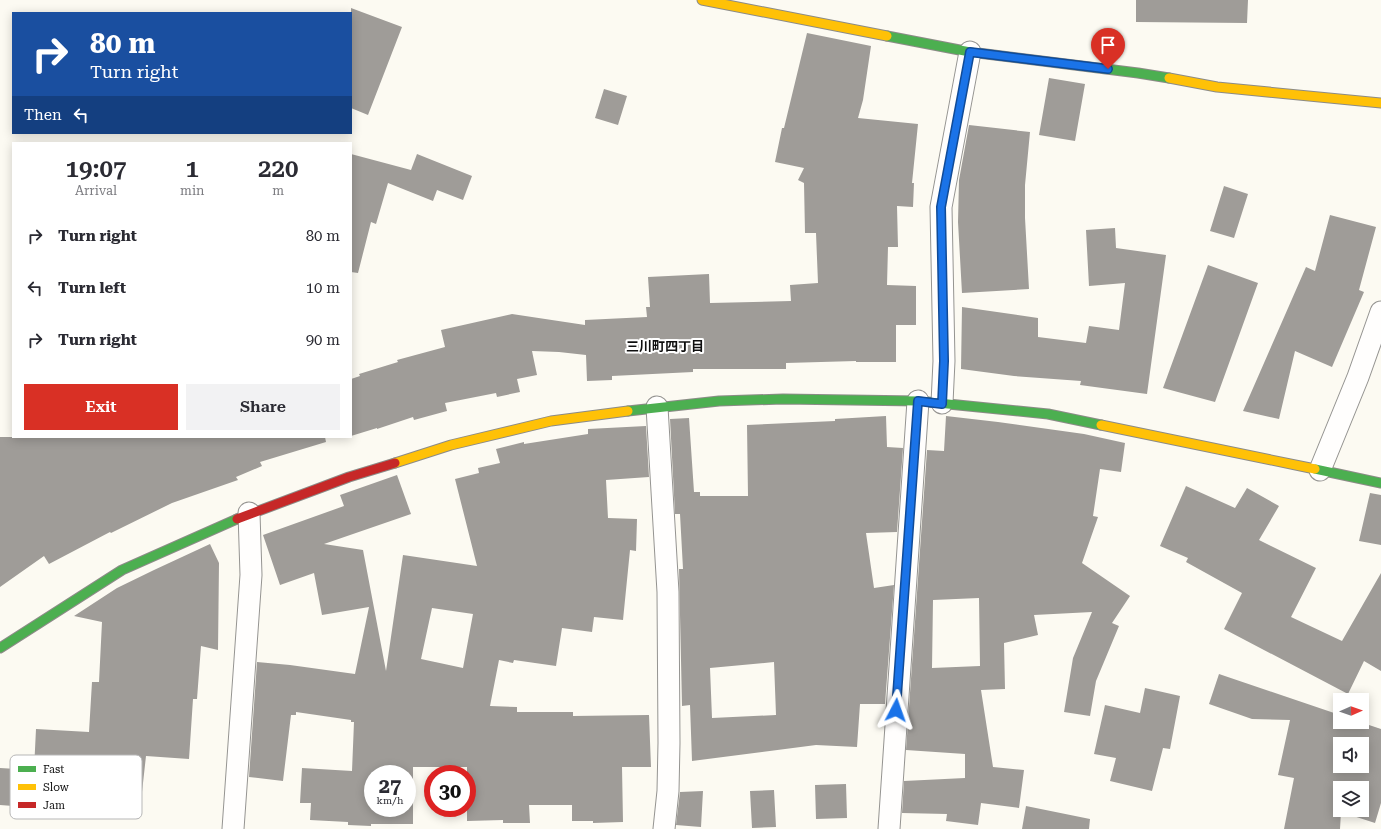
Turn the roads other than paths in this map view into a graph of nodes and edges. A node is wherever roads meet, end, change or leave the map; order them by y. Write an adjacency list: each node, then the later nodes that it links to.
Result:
1 (702, 0): 2 (street)
2 (970, 52): 3 (street); 6 (street)
3 (1381, 103)
4 (1381, 312): 8 (street)
5 (918, 401): 6 (street); 7 (street); 14 (street)
6 (942, 404): 8 (street)
7 (657, 407): 10 (street); 13 (street)
8 (1320, 470): 9 (street)
9 (1381, 484)
10 (249, 513): 11 (street); 12 (street)
11 (0, 648)
12 (233, 829)
13 (664, 829)
14 (889, 829)

